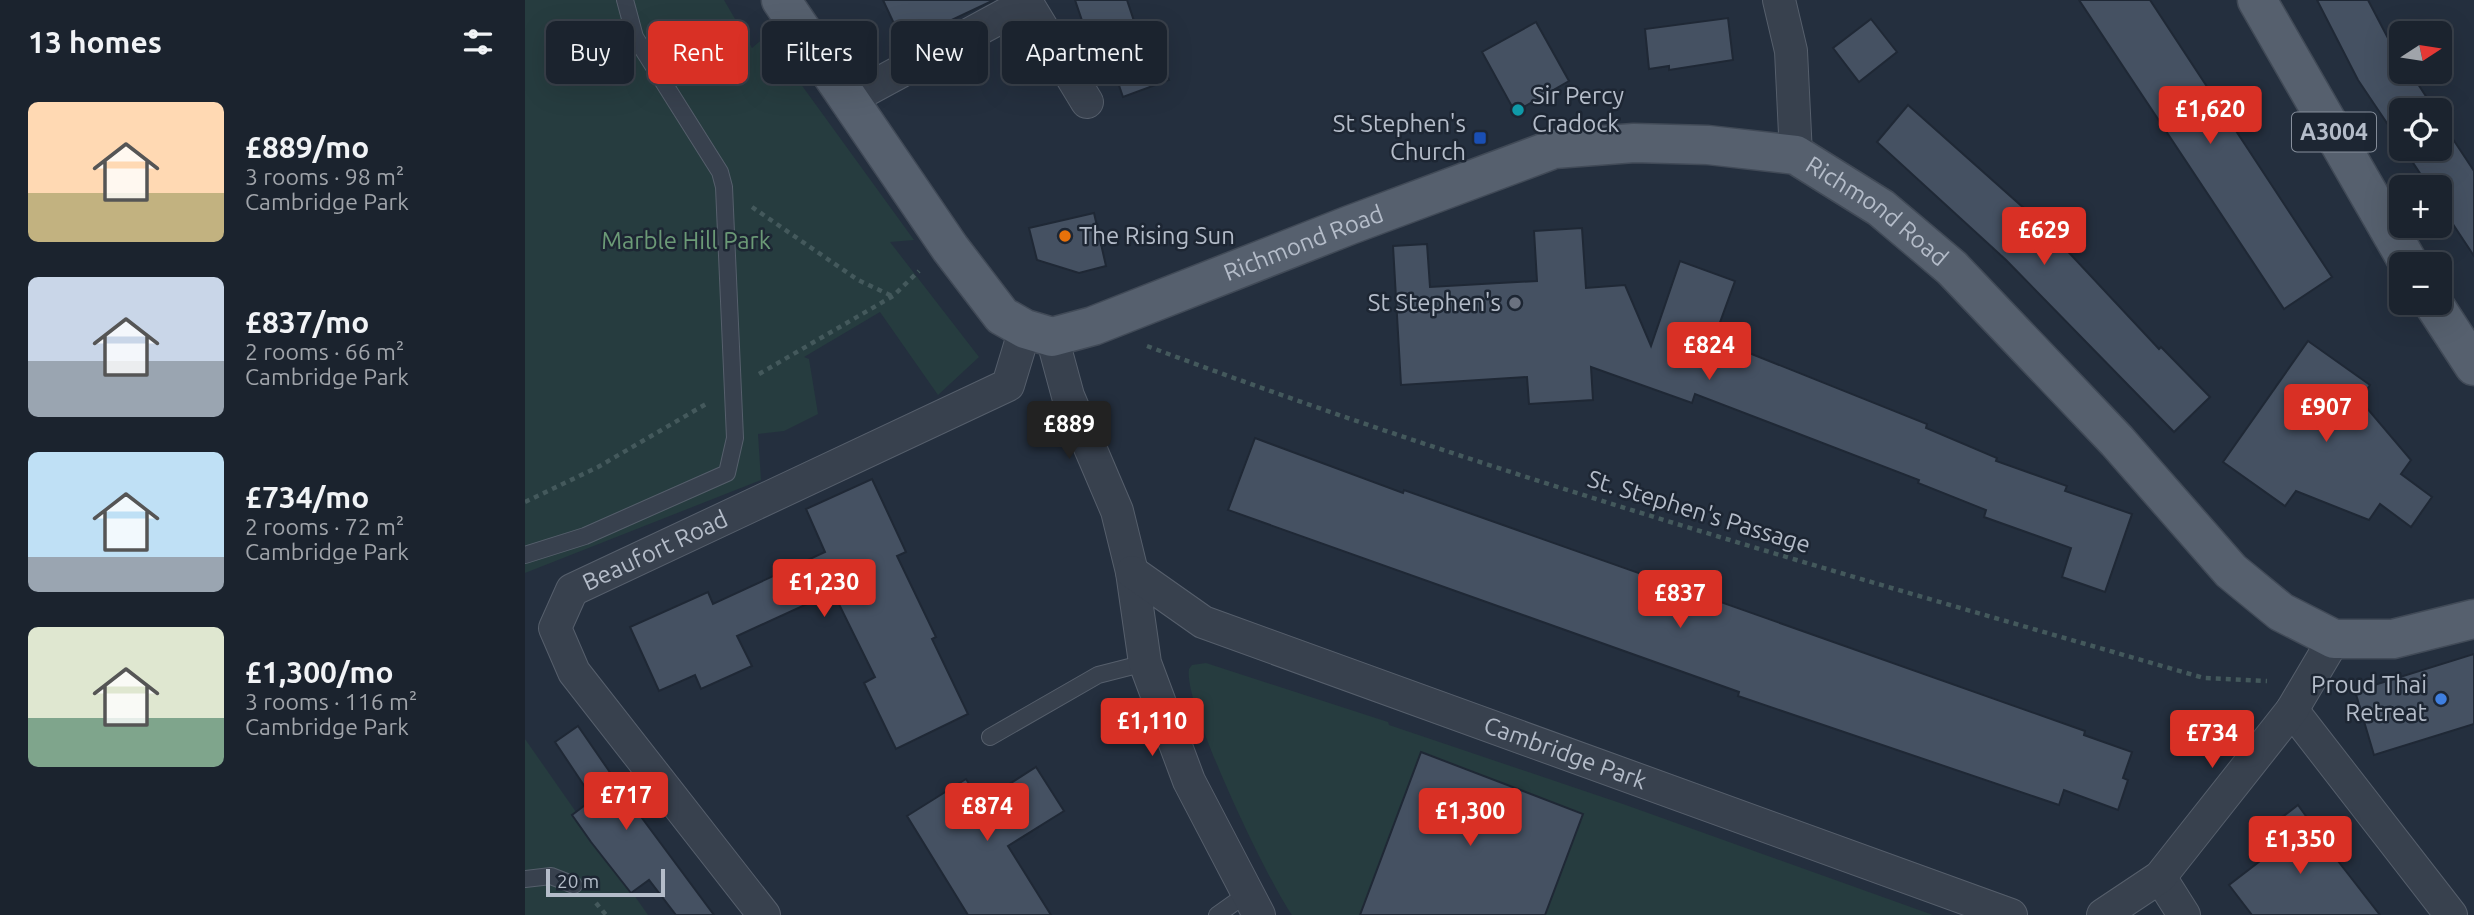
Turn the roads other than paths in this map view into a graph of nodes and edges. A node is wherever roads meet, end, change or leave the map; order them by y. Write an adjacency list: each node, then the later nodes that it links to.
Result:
1 (625, 0): 13 (lane)
2 (781, 0): 6 (main road)
3 (1779, 0): 8 (street)
4 (2257, 0): 9 (main road, A3004)
5 (1027, 1): 6 (street); 7 (street)
6 (848, 100): 11 (main road)
7 (1087, 102)
8 (1796, 155): 11 (main road, Richmond Road); 16 (main road, Richmond Road)
9 (2402, 252)
10 (2441, 315): 12 (main road)
11 (1039, 333): 14 (street); 24 (street, Beaufort Road)
12 (2474, 366)
13 (525, 555)
14 (1132, 572): 17 (street); 26 (street, Cambridge Park)
15 (2474, 619): 16 (main road, Richmond Road)
16 (2334, 639): 18 (street)
17 (1145, 663): 19 (lane); 23 (street)
18 (2299, 696): 20 (street); 29 (street)
19 (990, 737)
20 (2160, 877): 27 (street); 28 (street)
21 (525, 878): 22 (lane)
22 (574, 885)
23 (1254, 904): 25 (lane)
24 (764, 915)
25 (1217, 915)
26 (2011, 915)
27 (2103, 915)
28 (2184, 915)
29 (2451, 915)

